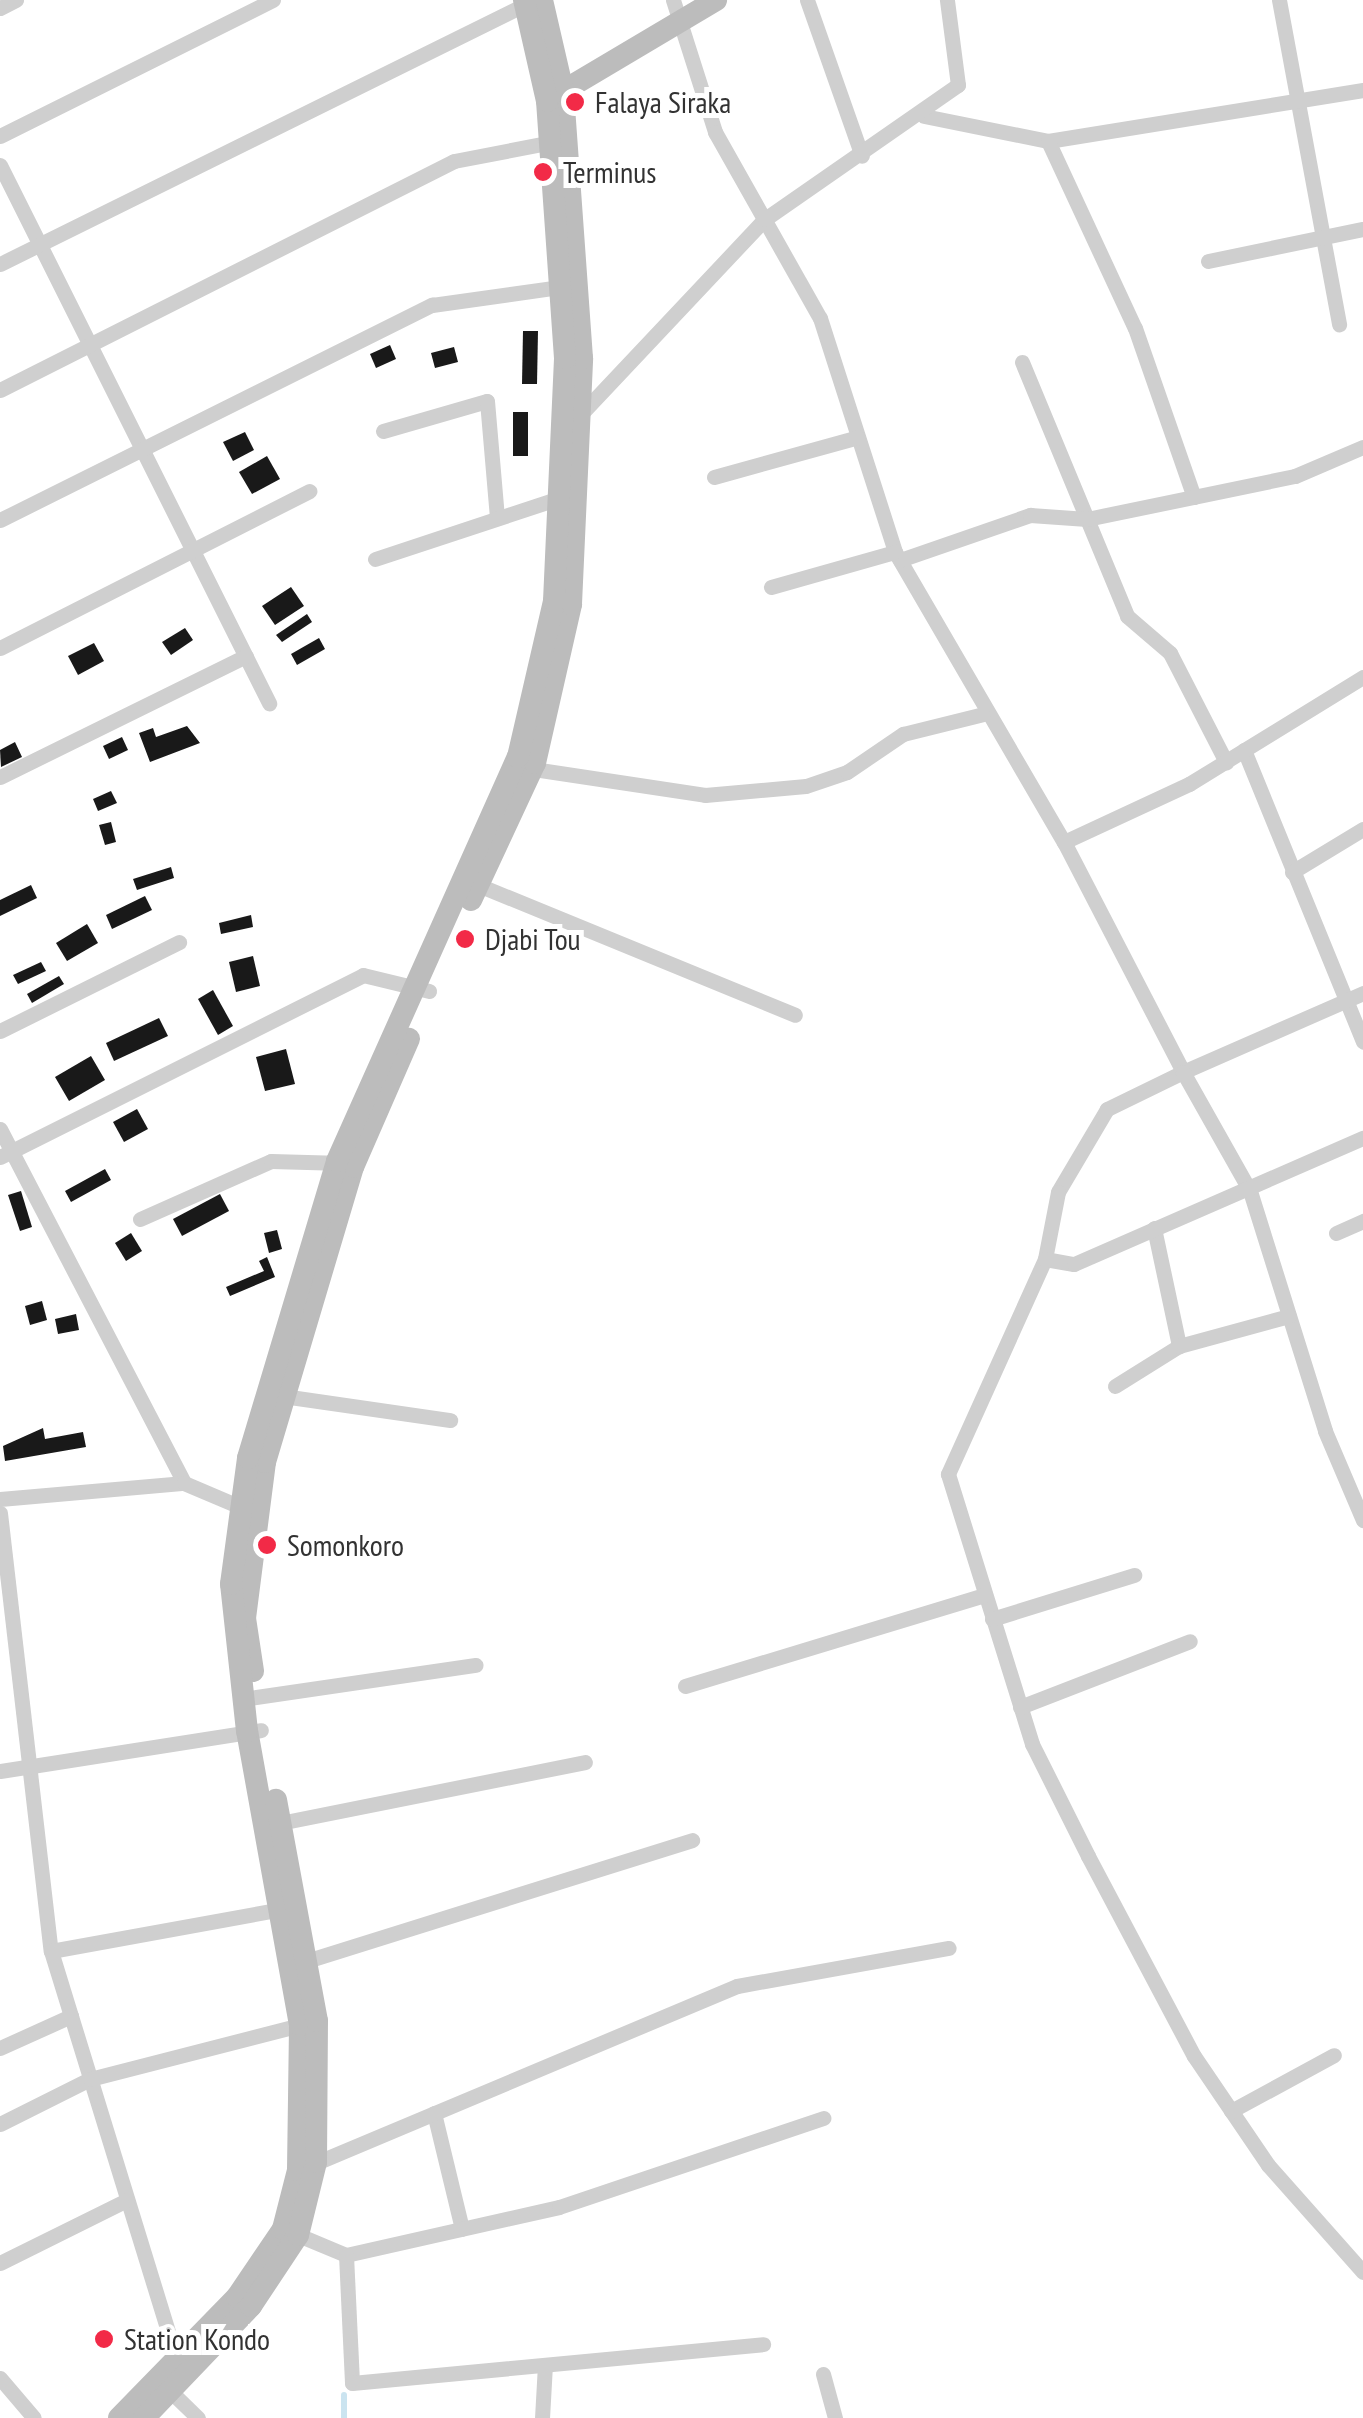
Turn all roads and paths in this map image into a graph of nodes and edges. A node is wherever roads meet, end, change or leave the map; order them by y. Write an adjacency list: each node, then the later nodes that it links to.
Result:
1 (16, 0): 8 (street)
2 (273, 0): 14 (street)
3 (716, 0): 9 (main road)
4 (807, 0): 17 (street)
5 (947, 0): 13 (street)
6 (1278, 0): 12 (street)
7 (531, 1): 11 (main road); 22 (street)
8 (0, 8)
9 (678, 10): 11 (main road); 19 (street)
10 (1363, 90): 12 (street)
11 (555, 96): 15 (main road)
12 (1297, 101): 16 (street); 21 (street)
13 (924, 116): 16 (street); 17 (street)
14 (0, 136)
15 (558, 141): 25 (main road); 27 (street)
16 (1048, 141): 38 (street)
17 (862, 156): 19 (street)
18 (0, 164): 22 (street)
19 (764, 219): 30 (street); 32 (street)
20 (1363, 229): 21 (street)
21 (1323, 238): 23 (street); 26 (street)
22 (40, 244): 24 (street); 27 (street)
23 (1208, 261)
24 (0, 264)
25 (568, 286): 30 (main road); 34 (street); 37 (main road)
26 (1339, 324)
27 (90, 345): 29 (street); 34 (street)
28 (1022, 362): 40 (street)
29 (0, 390)
30 (580, 415): 37 (main road)
31 (383, 431): 39 (street)
32 (858, 436): 35 (street); 43 (street)
33 (1363, 447): 38 (street)
34 (142, 449): 41 (street); 42 (street)
35 (714, 476)
36 (309, 491): 42 (street)
37 (567, 496): 39 (street); 53 (main road)
38 (1194, 496): 40 (street)
39 (498, 518): 44 (street)
40 (1086, 519): 43 (street); 52 (street)
41 (0, 520)
42 (193, 550): 46 (street); 47 (street)
43 (898, 556): 45 (street); 50 (street)
44 (375, 559)
45 (771, 588)
46 (0, 648)
47 (246, 656): 49 (street); 54 (street)
48 (1363, 677): 51 (street)
49 (269, 703)
50 (983, 714): 53 (street); 56 (street)
51 (1244, 750): 52 (street); 57 (street)
52 (1226, 762): 56 (street)
53 (523, 768): 58 (main road)
54 (0, 777)
55 (1363, 829): 57 (street)
56 (1064, 842): 66 (street)
57 (1292, 872): 62 (street)
58 (471, 882): 60 (main road); 63 (street)
59 (179, 942): 64 (street)
60 (422, 990): 69 (street); 70 (main road)
61 (1363, 993): 62 (street)
62 (1344, 1002): 65 (street); 66 (street)
63 (796, 1016)
64 (0, 1031)
65 (1363, 1042)
66 (1183, 1072): 71 (street); 76 (street)
67 (0, 1129): 69 (street)
68 (1363, 1138): 71 (street)
69 (6, 1154): 82 (street)
70 (345, 1164): 72 (street); 80 (main road)
71 (1250, 1191): 74 (street); 77 (street)
72 (140, 1220)
73 (1363, 1221): 75 (street)
74 (1154, 1228): 76 (street); 78 (street)
75 (1336, 1233)
76 (1045, 1260): 88 (street)
77 (1289, 1316): 78 (street); 86 (street)
78 (1178, 1346): 79 (street)
79 (1114, 1386)
80 (275, 1395): 81 (street); 84 (main road)
81 (450, 1420)
82 (184, 1483): 83 (street); 84 (street)
83 (0, 1499)
84 (250, 1511): 93 (main road)
85 (0, 1513): 97 (street)
86 (1363, 1520)
87 (1134, 1575): 89 (street)
88 (985, 1595): 89 (street); 92 (street)
89 (992, 1619): 94 (street)
90 (1190, 1641): 94 (street)
91 (476, 1664): 93 (street)
92 (685, 1686)
93 (249, 1698): 95 (main road)
94 (1020, 1707): 110 (street)
95 (254, 1731): 97 (street); 99 (main road)
96 (585, 1762): 99 (street)
97 (29, 1763): 98 (street); 103 (street)
98 (0, 1771)
99 (274, 1824): 101 (main road)
100 (692, 1840): 104 (street)
101 (291, 1907): 103 (street); 104 (main road)
102 (949, 1948): 111 (street)
103 (52, 1952): 105 (street)
104 (300, 1963): 106 (main road)
105 (71, 2016): 107 (street); 109 (street)
106 (308, 2023): 109 (street); 114 (main road)
107 (0, 2048)
108 (1334, 2055): 110 (street)
109 (90, 2079): 113 (street); 115 (street)
110 (1231, 2111): 120 (street)
111 (434, 2114): 114 (street); 116 (street)
112 (823, 2118): 116 (street)
113 (0, 2124)
114 (307, 2166): 117 (main road)
115 (128, 2200): 119 (street); 124 (street)
116 (462, 2229): 118 (street)
117 (291, 2232): 118 (street); 124 (main road)
118 (346, 2255): 122 (street)
119 (0, 2263)
120 (1363, 2272)
121 (763, 2344): 122 (street)
122 (545, 2364): 130 (street)
123 (823, 2374): 131 (street)
124 (171, 2377): 127 (main road); 128 (main road); 129 (street)
125 (0, 2378): 126 (street)
126 (34, 2418)
127 (119, 2418)
128 (144, 2418)
129 (198, 2418)
130 (542, 2418)
131 (835, 2418)

